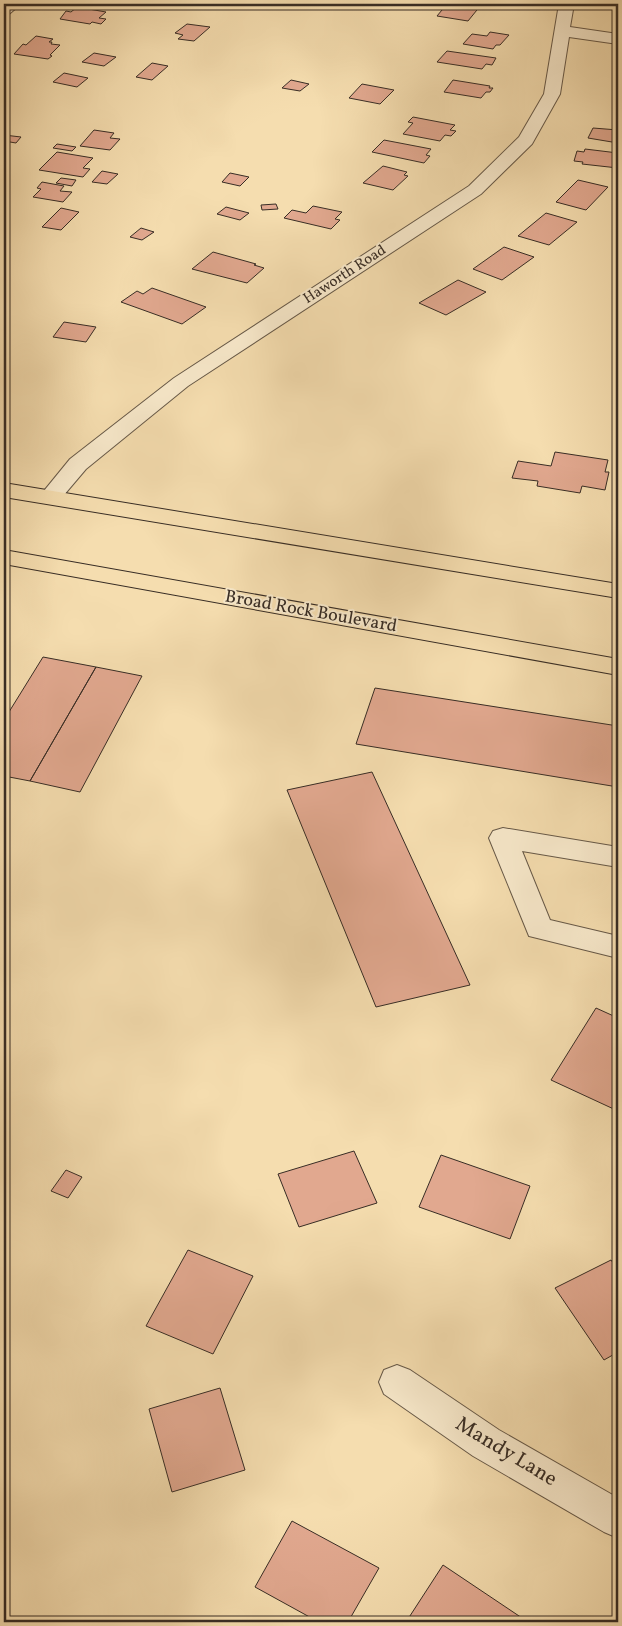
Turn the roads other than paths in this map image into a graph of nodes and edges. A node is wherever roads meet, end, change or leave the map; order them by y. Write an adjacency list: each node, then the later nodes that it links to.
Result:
1 (13, 4): 3 (street)
2 (566, 4): 4 (street, Haworth Road)
3 (4, 11)
4 (562, 31): 5 (street); 7 (street, Haworth Road)
5 (618, 39)
6 (4, 490): 7 (main road)
7 (50, 498): 9 (main road)
8 (4, 557): 10 (main road, Broad Rock Boulevard)
9 (618, 591)
10 (618, 667)
11 (618, 857): 12 (street)
12 (618, 947)
13 (397, 1382): 14 (street, Mandy Lane)
14 (618, 1519)

